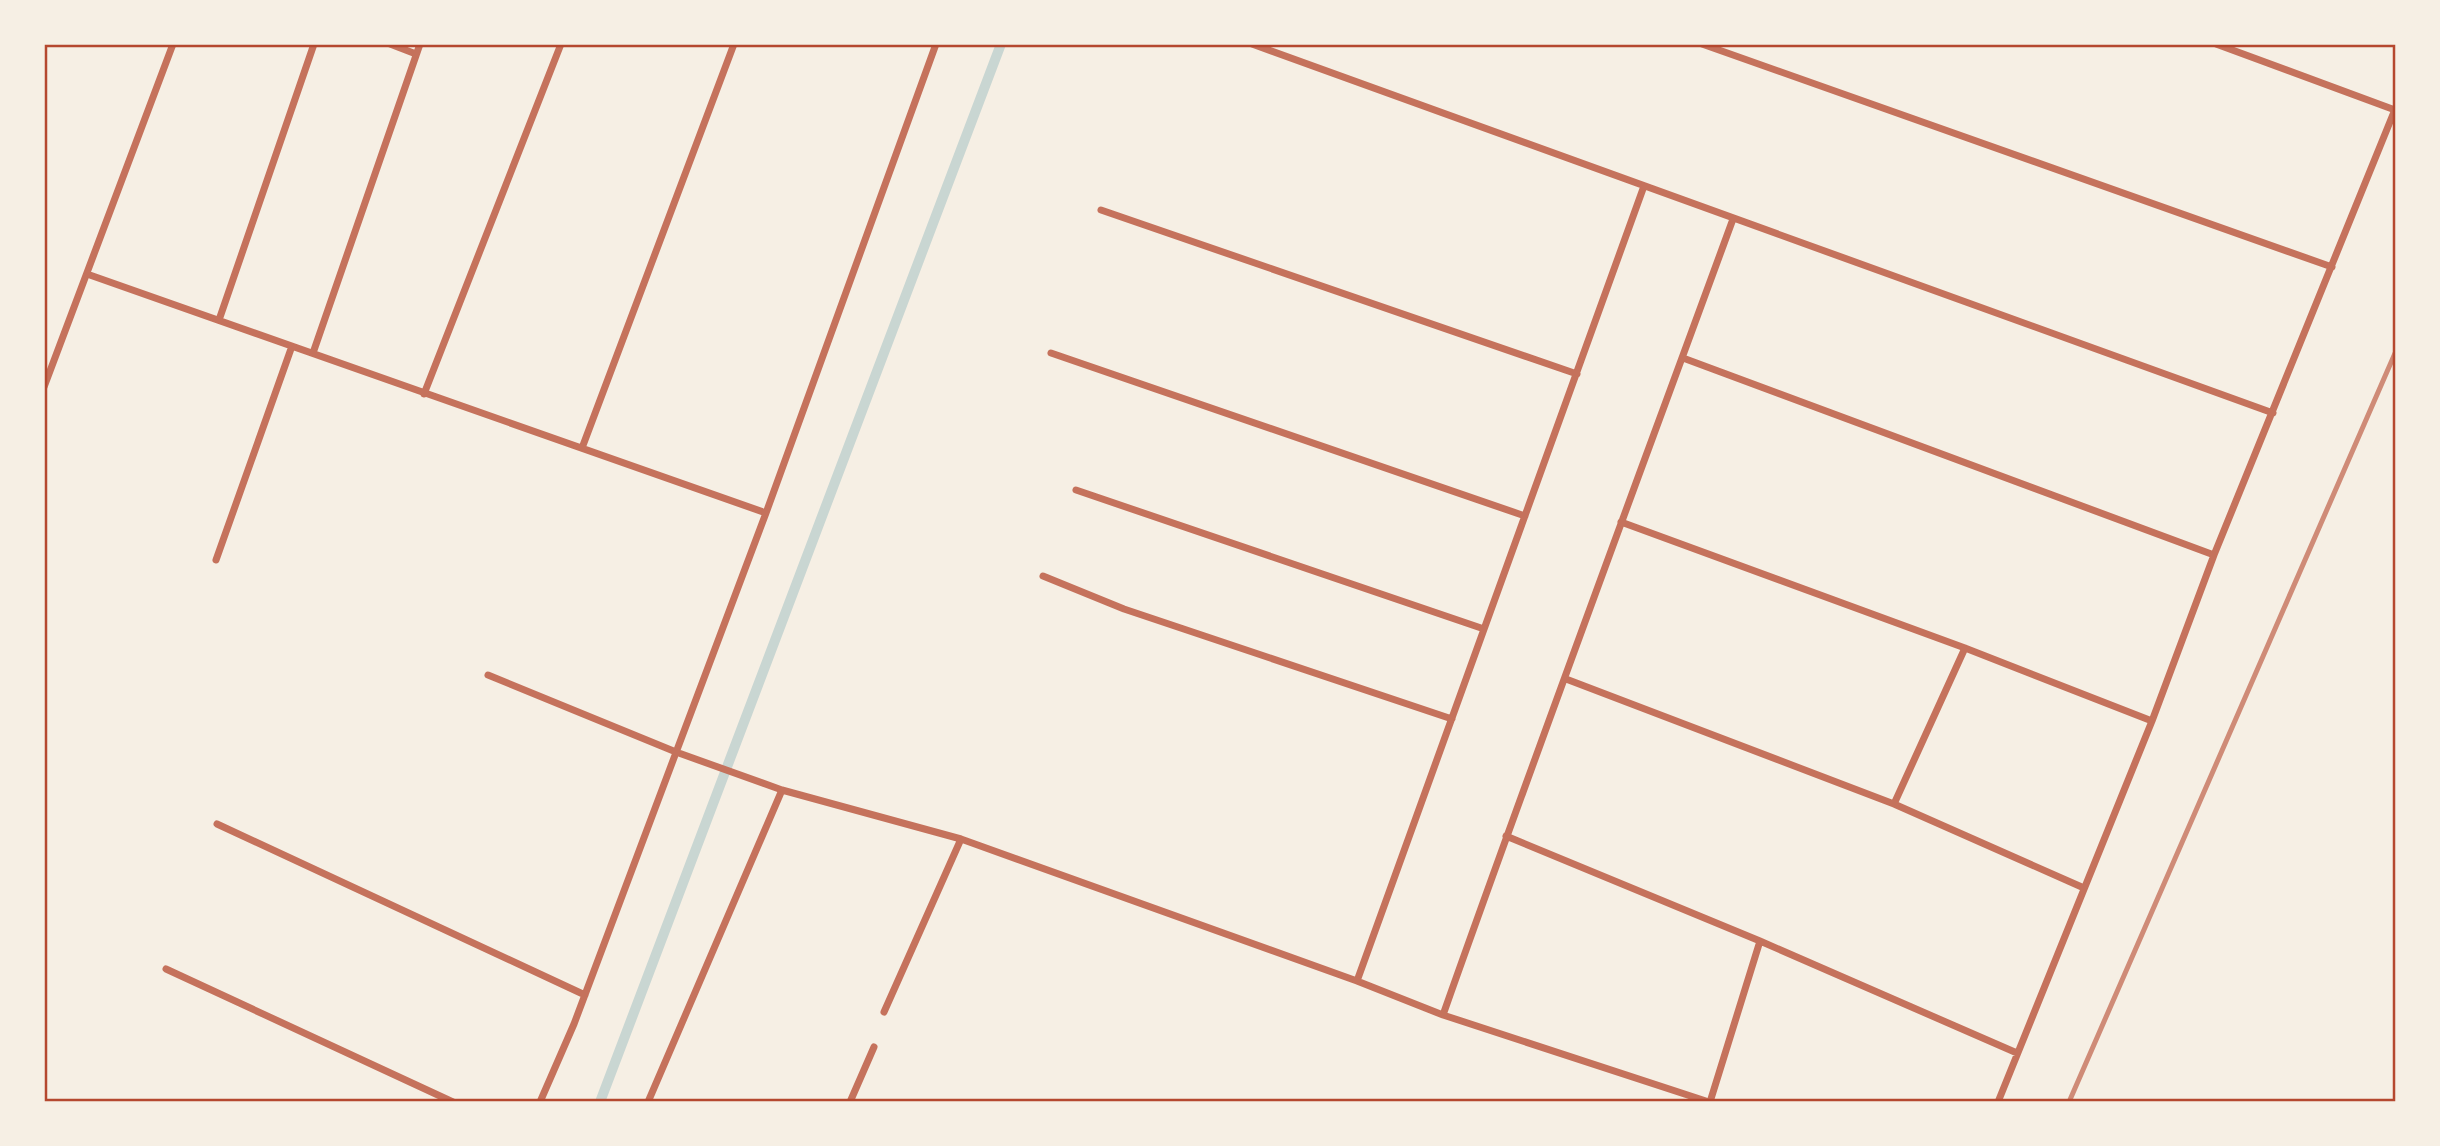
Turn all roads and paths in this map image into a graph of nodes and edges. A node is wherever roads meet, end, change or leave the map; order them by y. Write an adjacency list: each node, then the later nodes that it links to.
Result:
1 (173, 44): 17 (street)
2 (314, 44): 18 (street)
3 (390, 44): 11 (street)
4 (420, 44): 11 (street)
5 (561, 44): 26 (street)
6 (734, 44): 28 (street)
7 (936, 44): 30 (street)
8 (1252, 44): 13 (street)
9 (1702, 44): 16 (street)
10 (2216, 44): 12 (street)
11 (416, 54): 21 (street)
12 (2395, 109): 16 (street)
13 (1644, 186): 15 (street); 23 (street)
14 (1101, 210): 23 (street)
15 (1734, 219): 22 (street); 27 (street)
16 (2332, 267): 27 (street)
17 (87, 274): 18 (street); 24 (street)
18 (219, 320): 19 (street)
19 (292, 346): 21 (street); 34 (street)
20 (1051, 353): 31 (street)
21 (313, 354): 26 (street)
22 (1683, 358): 32 (street); 33 (street)
23 (1577, 374): 31 (street)
24 (46, 375): 25 (street)
25 (44, 387)
26 (424, 394): 28 (street)
27 (2273, 413): 33 (street)
28 (582, 448): 30 (street)
29 (1076, 490): 36 (street)
30 (766, 513): 42 (street)
31 (1525, 516): 36 (street)
32 (1621, 522): 37 (street); 39 (street)
33 (2214, 555): 41 (street)
34 (216, 560)
35 (1043, 576): 40 (street)
36 (1485, 629): 40 (street)
37 (1965, 648): 41 (street); 44 (street)
38 (488, 675): 42 (street)
39 (1566, 679): 44 (street); 46 (street)
40 (1452, 719): 51 (street)
41 (2152, 722): 48 (street)
42 (676, 752): 43 (street); 52 (street)
43 (782, 790): 47 (street); 59 (street)
44 (1894, 804): 48 (street)
45 (217, 824): 52 (street)
46 (1506, 836): 49 (street); 54 (street)
47 (961, 839): 51 (street); 53 (street)
48 (2084, 888): 56 (street)
49 (1760, 941): 56 (street); 61 (street)
50 (166, 970): 57 (street)
51 (1357, 981): 54 (street)
52 (585, 995): 58 (street)
53 (884, 1012)
54 (1443, 1015): 61 (street)
55 (874, 1047): 60 (street)
56 (2017, 1053): 62 (street)
57 (453, 1102)
58 (540, 1102)
59 (648, 1102)
60 (850, 1102)
61 (1709, 1102)
62 (1998, 1102)

